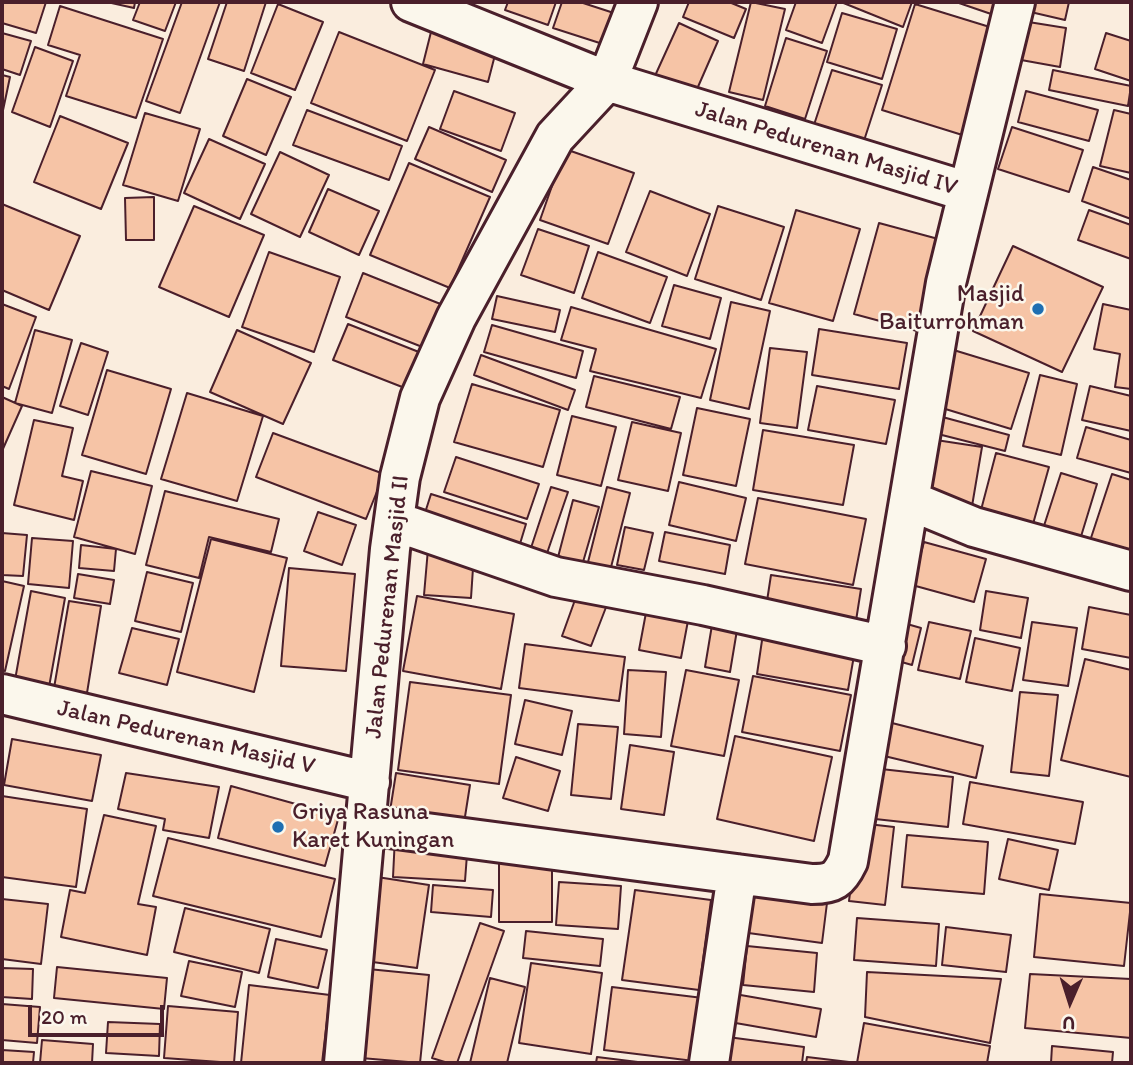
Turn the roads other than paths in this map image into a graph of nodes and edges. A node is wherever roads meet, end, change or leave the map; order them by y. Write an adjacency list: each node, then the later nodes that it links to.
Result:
1 (411, 2): 4 (street, Jalan Pedurenan Masjid IV)
2 (638, 2): 4 (street, Jalan Pedurenan Masjid II)
3 (1015, 2): 5 (street)
4 (607, 81): 5 (street, Jalan Pedurenan Masjid IV); 7 (street, Jalan Pedurenan Masjid II)
5 (968, 192): 6 (street, Jalan Pedurenan Masjid IV)
6 (911, 501): 8 (street); 9 (street, Jalan Pedurenan Masjid IV)
7 (394, 521): 9 (street); 11 (street, Jalan Pedurenan Masjid II)
8 (1131, 571)
9 (886, 646): 13 (street, Jalan Pedurenan Masjid IV)
10 (2, 694): 11 (street, Jalan Pedurenan Masjid V)
11 (370, 782): 12 (street, Jalan Pedurenan Masjid II)
12 (366, 825): 13 (street); 14 (street, Jalan Pedurenan Masjid II)
13 (737, 874): 15 (street)
14 (344, 1063)
15 (709, 1063)

